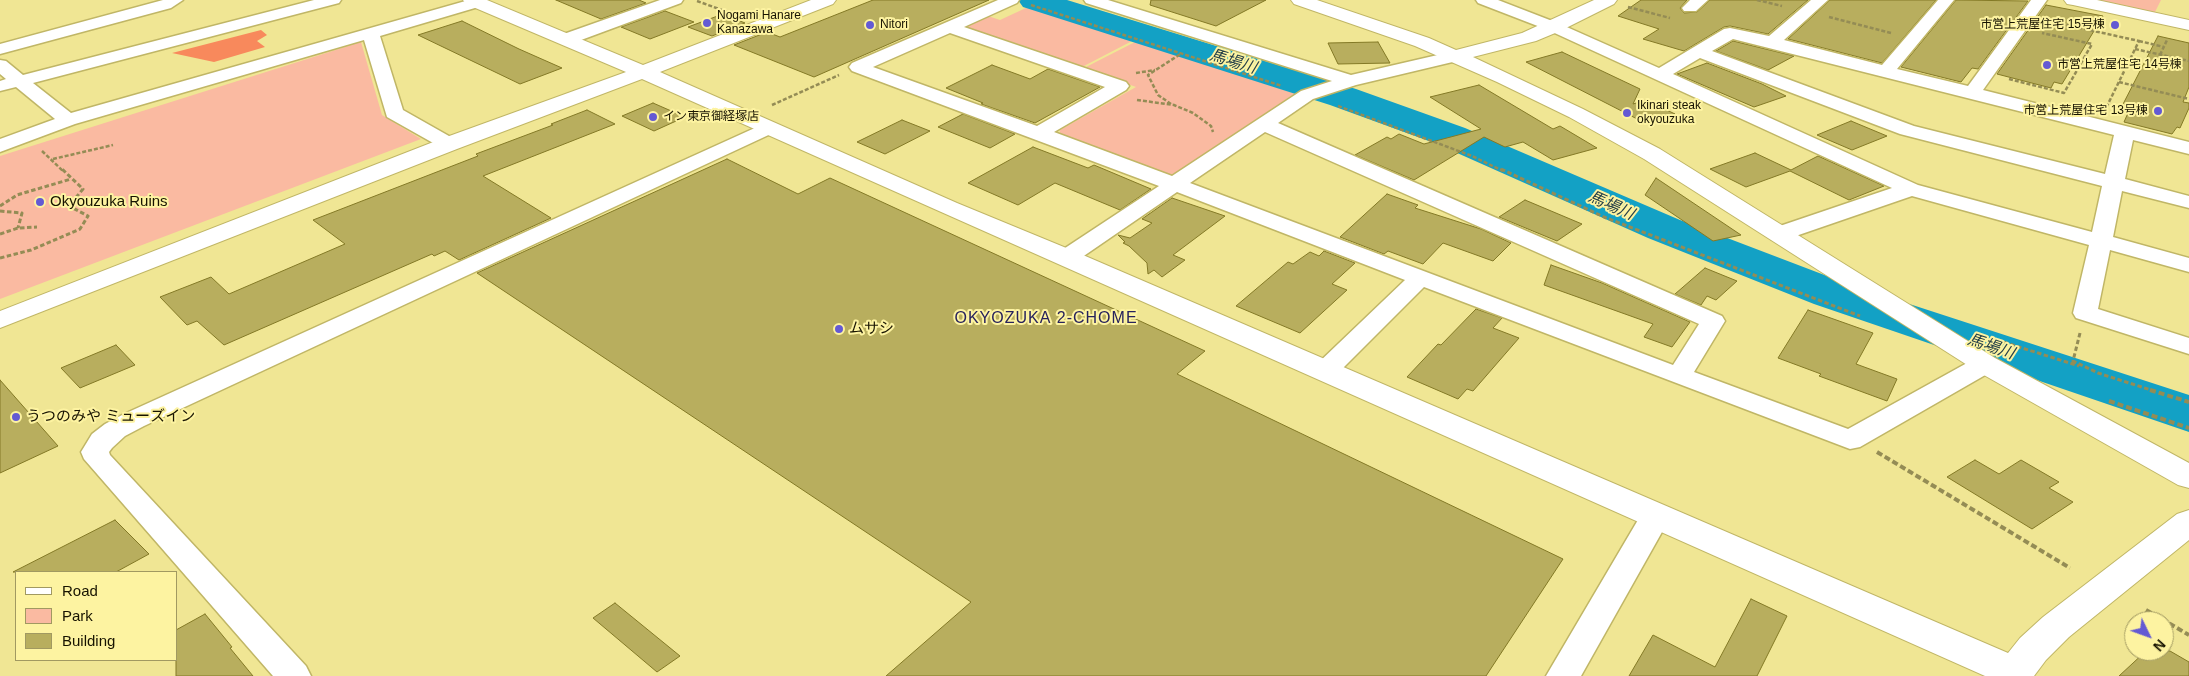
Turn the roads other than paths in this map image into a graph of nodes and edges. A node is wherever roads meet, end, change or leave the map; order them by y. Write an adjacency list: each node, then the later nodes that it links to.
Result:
1 (175, 0): 21 (street)
2 (333, 0): 28 (street)
3 (675, 0): 19 (street)
4 (827, 0): 26 (street)
5 (1092, 0): 29 (street)
6 (1300, 0): 23 (street)
7 (1484, 0): 17 (street)
8 (1608, 0): 17 (street)
9 (1946, 0): 25 (street)
10 (2039, 0): 31 (street)
11 (2073, 0): 15 (street)
12 (475, 1): 18 (street); 19 (street)
13 (1017, 1): 16 (street)
14 (1813, 6): 20 (street)
15 (2186, 25)
16 (949, 27): 36 (street); 36 (street)
17 (1554, 27): 23 (street); 27 (street)
18 (371, 34): 33 (street); 37 (street)
19 (566, 39): 26 (street)
20 (1772, 42): 22 (street); 25 (street)
21 (0, 49)
22 (1699, 52): 27 (street); 40 (street)
23 (1454, 56): 29 (street); 44 (street)
24 (0, 65): 28 (street)
25 (1886, 71): 31 (street)
26 (642, 72): 32 (street); 37 (street)
27 (1660, 75): 42 (street)
28 (19, 81): 30 (street); 33 (street)
29 (1350, 81): 34 (street)
30 (0, 86)
31 (1972, 93): 35 (street)
32 (769, 117): 46 (street); 58 (street)
33 (68, 120): 38 (street)
34 (1264, 124): 41 (street); 53 (street)
35 (2125, 131): 39 (street); 40 (street)
36 (1039, 133): 41 (street)
37 (449, 144): 49 (street)
38 (0, 146)
39 (2189, 148)
40 (2112, 183): 43 (street); 45 (street)
41 (1174, 184): 46 (street); 48 (street)
42 (1911, 189): 44 (street); 45 (street)
43 (2189, 202)
44 (1779, 234): 51 (street)
45 (2100, 241): 47 (street); 50 (street)
46 (1067, 257): 52 (street)
47 (2189, 265)
48 (1420, 278): 52 (street); 53 (street)
49 (0, 320)
50 (2189, 346)
51 (1989, 351): 53 (street); 54 (street)
52 (1325, 371): 55 (street)
53 (1679, 376)
54 (2189, 476)
55 (1656, 516): 57 (street); 59 (street)
56 (2189, 522): 57 (street)
57 (2013, 674)
58 (294, 676)
59 (1563, 676)

